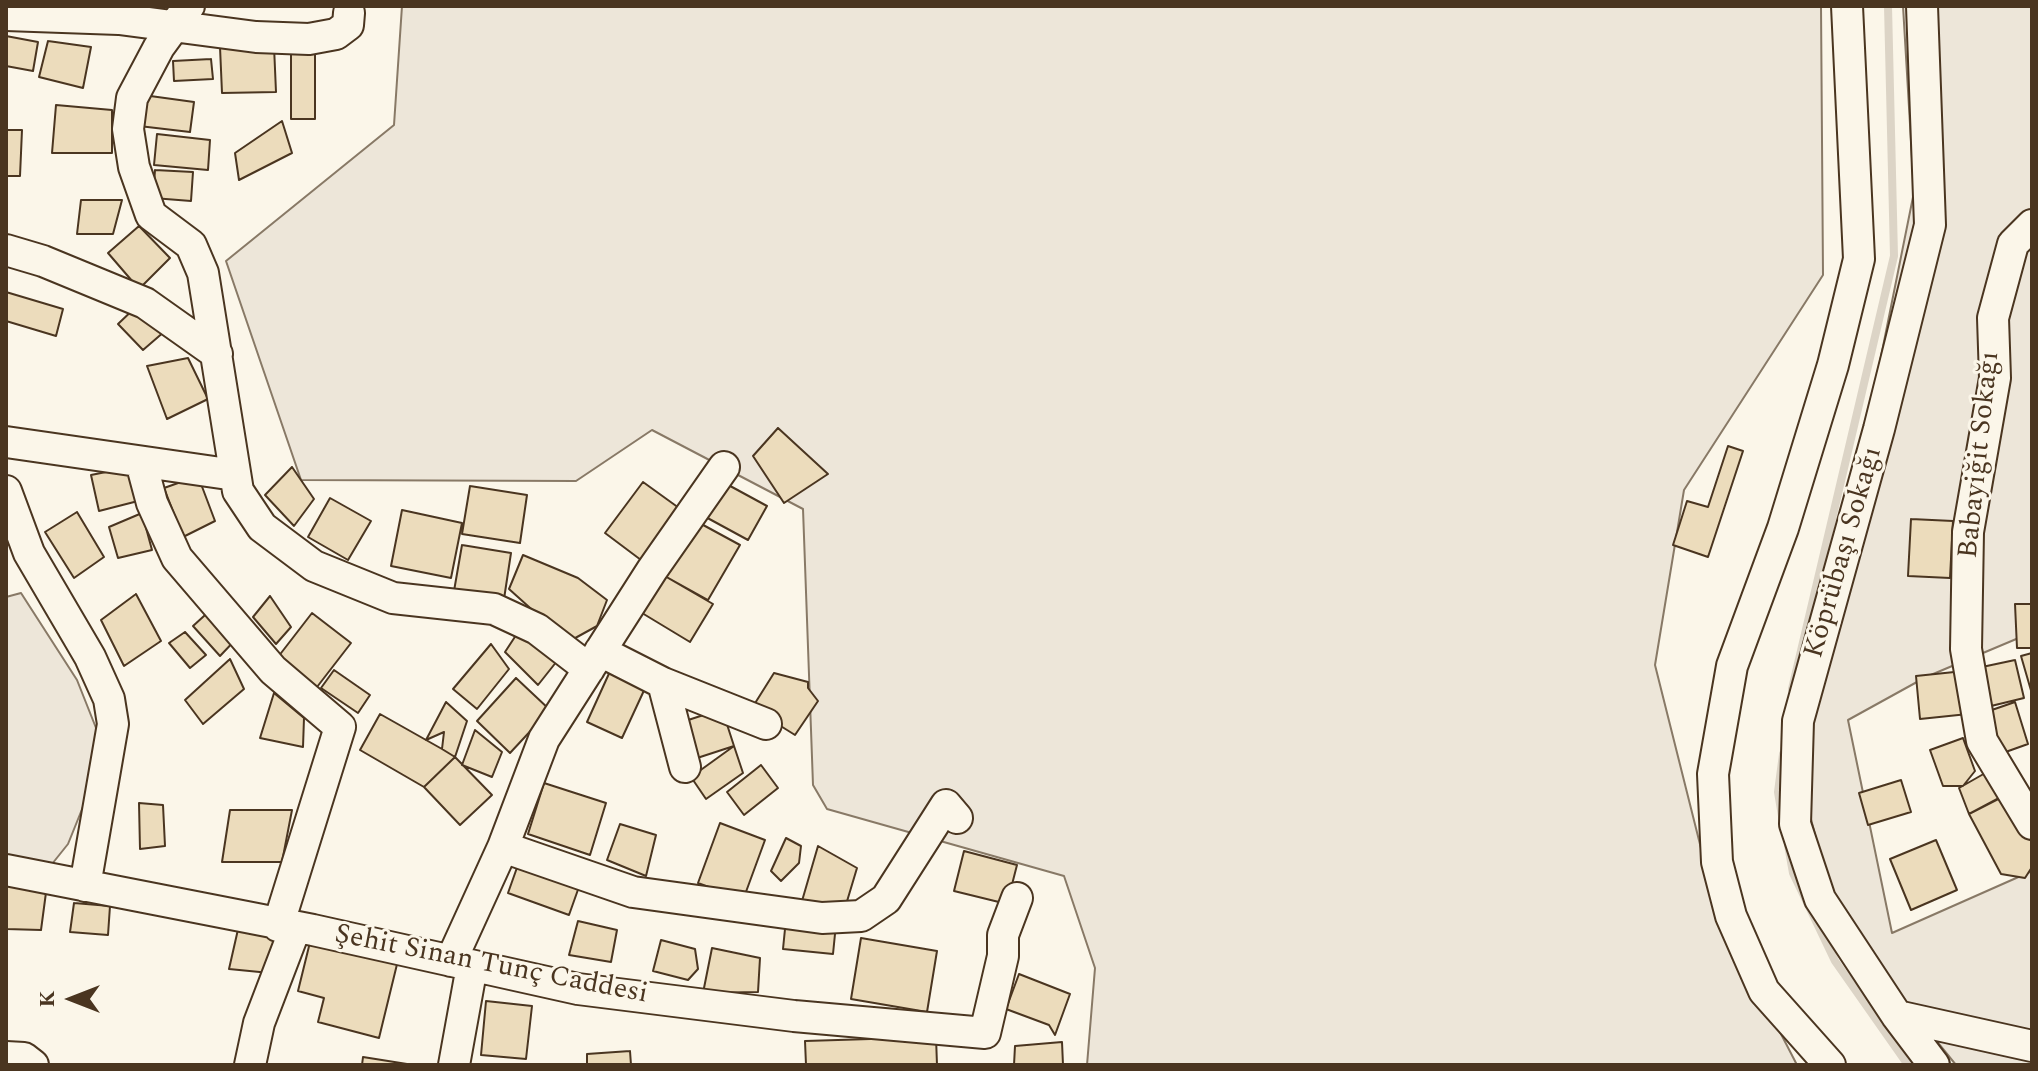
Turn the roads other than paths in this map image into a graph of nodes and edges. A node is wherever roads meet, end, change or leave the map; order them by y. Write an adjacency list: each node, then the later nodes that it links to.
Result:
1 (1847, 6): 32 (street)
2 (1922, 6): 26 (street, Köprübaşı Sokağı)
3 (349, 13): 5 (street)
4 (6, 15): 5 (street)
5 (181, 16): 8 (street)
6 (2032, 225): 19 (street, Babayiğit Sokağı)
7 (6, 250): 8 (street)
8 (217, 354): 12 (street)
9 (7, 443): 10 (street)
10 (141, 462): 12 (street); 24 (street)
11 (724, 467): 14 (street)
12 (235, 475): 14 (street)
13 (6, 491): 22 (street)
14 (594, 660): 15 (street); 20 (street)
15 (663, 683): 16 (street); 17 (street)
16 (766, 724)
17 (685, 767)
18 (957, 818): 20 (street)
19 (2032, 824)
20 (503, 847): 25 (street)
21 (6, 870): 22 (street, Şehit Sinan Tunç Caddesi)
22 (85, 886): 24 (street, Şehit Sinan Tunç Caddesi)
23 (1017, 898): 25 (street, Şehit Sinan Tunç Caddesi)
24 (287, 928): 25 (street, Şehit Sinan Tunç Caddesi); 30 (street)
25 (462, 963): 31 (street)
26 (1897, 1016): 27 (street); 33 (street, Köprübaşı Sokağı)
27 (2032, 1046)
28 (6, 1057): 29 (street)
29 (33, 1065)
30 (250, 1065)
31 (454, 1065)
32 (1830, 1065)
33 (1934, 1065)

